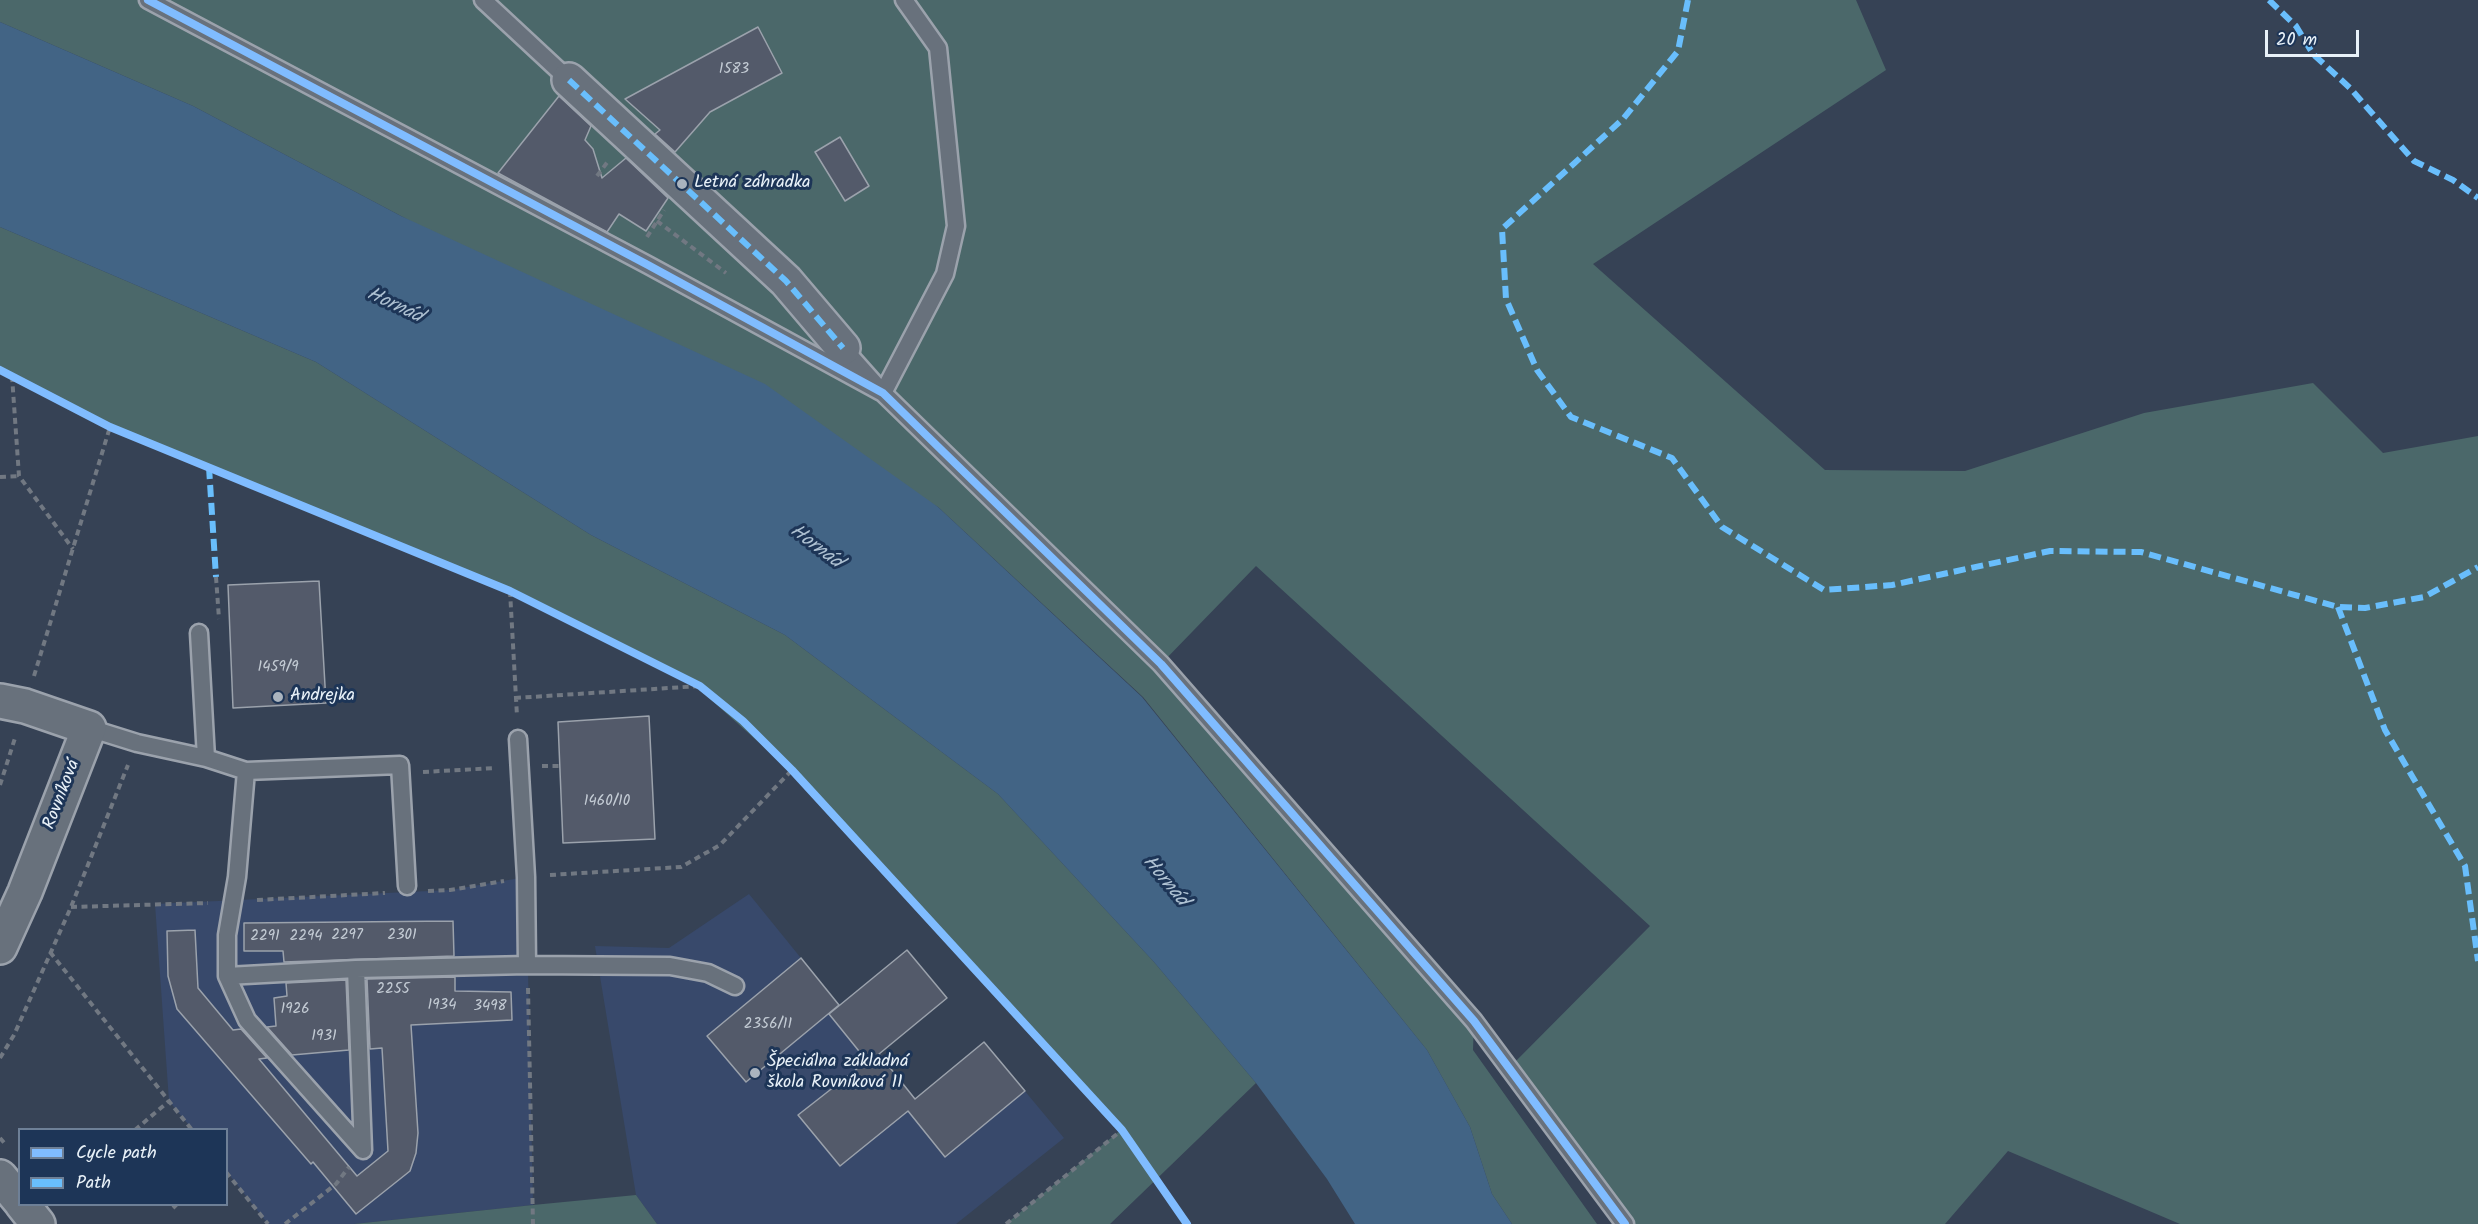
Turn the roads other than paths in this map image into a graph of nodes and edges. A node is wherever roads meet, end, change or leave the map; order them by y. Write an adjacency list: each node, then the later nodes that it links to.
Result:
1 (148, 0): 6 (lane)
2 (483, 0): 4 (lane)
3 (904, 0): 6 (lane)
4 (569, 80): 5 (street)
5 (843, 348): 6 (lane)
6 (883, 393): 23 (lane)
7 (199, 633): 11 (lane)
8 (13, 703): 9 (street)
9 (89, 728): 11 (lane); 14 (street, Rovníková)
10 (518, 739): 15 (lane)
11 (206, 758): 12 (lane)
12 (246, 771): 13 (lane); 17 (lane)
13 (400, 890)
14 (0, 947)
15 (527, 965): 16 (lane); 18 (lane)
16 (356, 969): 17 (lane); 17 (lane)
17 (227, 976)
18 (735, 986)
19 (0, 1177): 20 (street)
20 (18, 1199)
21 (23, 1206): 22 (street)
22 (38, 1224)
23 (1625, 1224)

